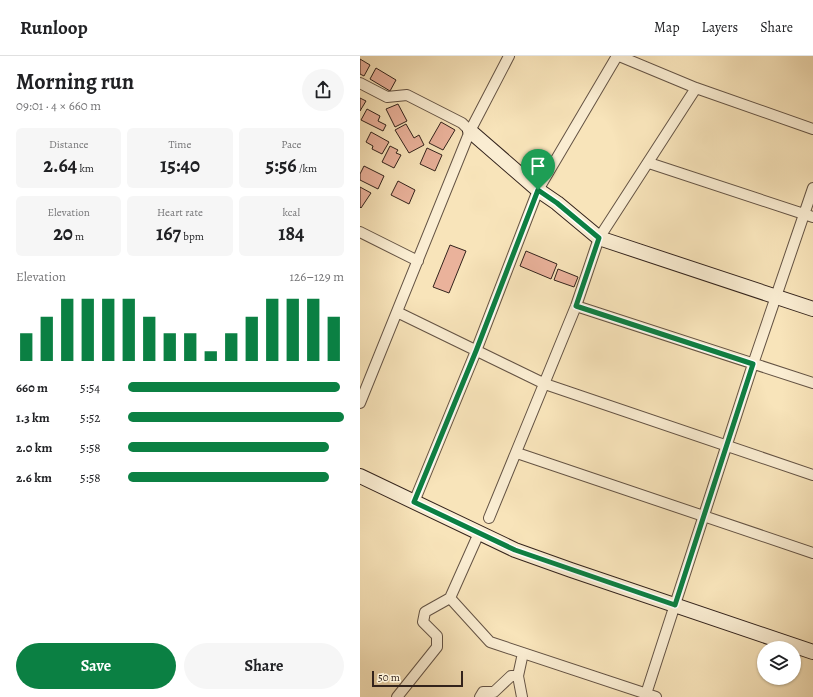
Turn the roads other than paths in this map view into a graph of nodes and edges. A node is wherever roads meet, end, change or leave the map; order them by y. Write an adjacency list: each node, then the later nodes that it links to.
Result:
1 (509, 56): 6 (street)
2 (618, 56): 4 (street); 9 (street)
3 (360, 83): 6 (street)
4 (696, 88): 5 (street); 7 (street)
5 (813, 129)
6 (470, 131): 9 (street); 13 (street)
7 (649, 163): 10 (street); 12 (street)
8 (813, 188): 10 (street)
9 (538, 190): 12 (street); 18 (street)
10 (809, 215): 14 (street)
11 (360, 232): 13 (street)
12 (599, 238): 14 (street); 15 (street)
13 (418, 261): 17 (street)
14 (777, 296): 16 (street); 19 (street)
15 (576, 306): 19 (street); 21 (street)
16 (813, 308)
17 (398, 312): 18 (street); 22 (street)
18 (476, 351): 21 (street); 28 (street)
19 (753, 364): 20 (street); 24 (street)
20 (813, 383)
21 (545, 384): 24 (street); 25 (street)
22 (363, 387): 23 (street)
23 (360, 403)
24 (726, 446): 26 (street); 29 (street)
25 (517, 453): 29 (street); 30 (street)
26 (813, 475)
27 (360, 476): 28 (street)
28 (414, 502): 31 (street)
29 (703, 517): 32 (street); 34 (street)
30 (490, 518)
31 (479, 532): 33 (street); 34 (street)
32 (813, 553)
33 (450, 598): 36 (street); 39 (street)
34 (675, 605): 35 (street); 38 (street)
35 (813, 652)
36 (523, 653): 37 (street); 38 (street)
37 (518, 676): 40 (street); 41 (street)
38 (645, 695): 42 (street)
39 (397, 697)
40 (480, 697)
41 (522, 697)
42 (656, 697)

